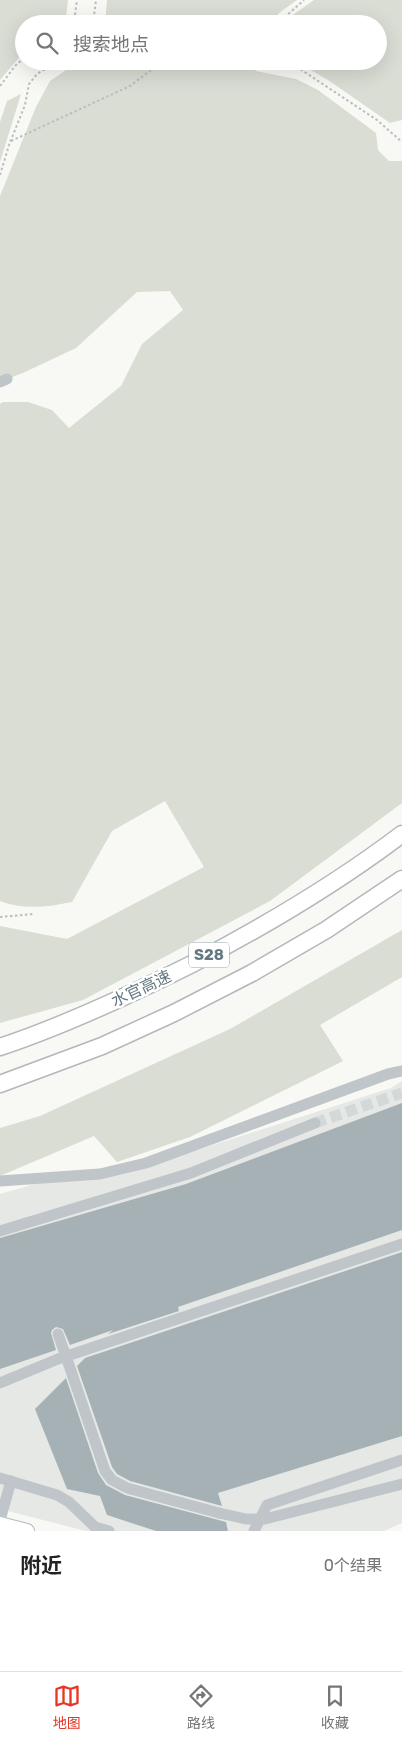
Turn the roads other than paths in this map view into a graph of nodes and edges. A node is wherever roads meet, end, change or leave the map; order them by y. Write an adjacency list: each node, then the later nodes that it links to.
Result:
1 (402, 834): 3 (highway, 水官高速 / S28)
2 (402, 879): 5 (highway, S28)
3 (0, 1047)
4 (402, 1071): 7 (lane)
5 (0, 1084)
6 (315, 1123): 8 (lane)
7 (0, 1181)
8 (0, 1231)
9 (402, 1244): 11 (lane)
10 (57, 1331): 14 (lane, bridge)
11 (0, 1383)
12 (402, 1460): 19 (lane)
13 (5, 1479): 15 (lane); 18 (lane)
14 (402, 1484)
15 (0, 1520)
16 (0, 1524): 17 (main road)
17 (27, 1531)
18 (109, 1531)
19 (254, 1531)

